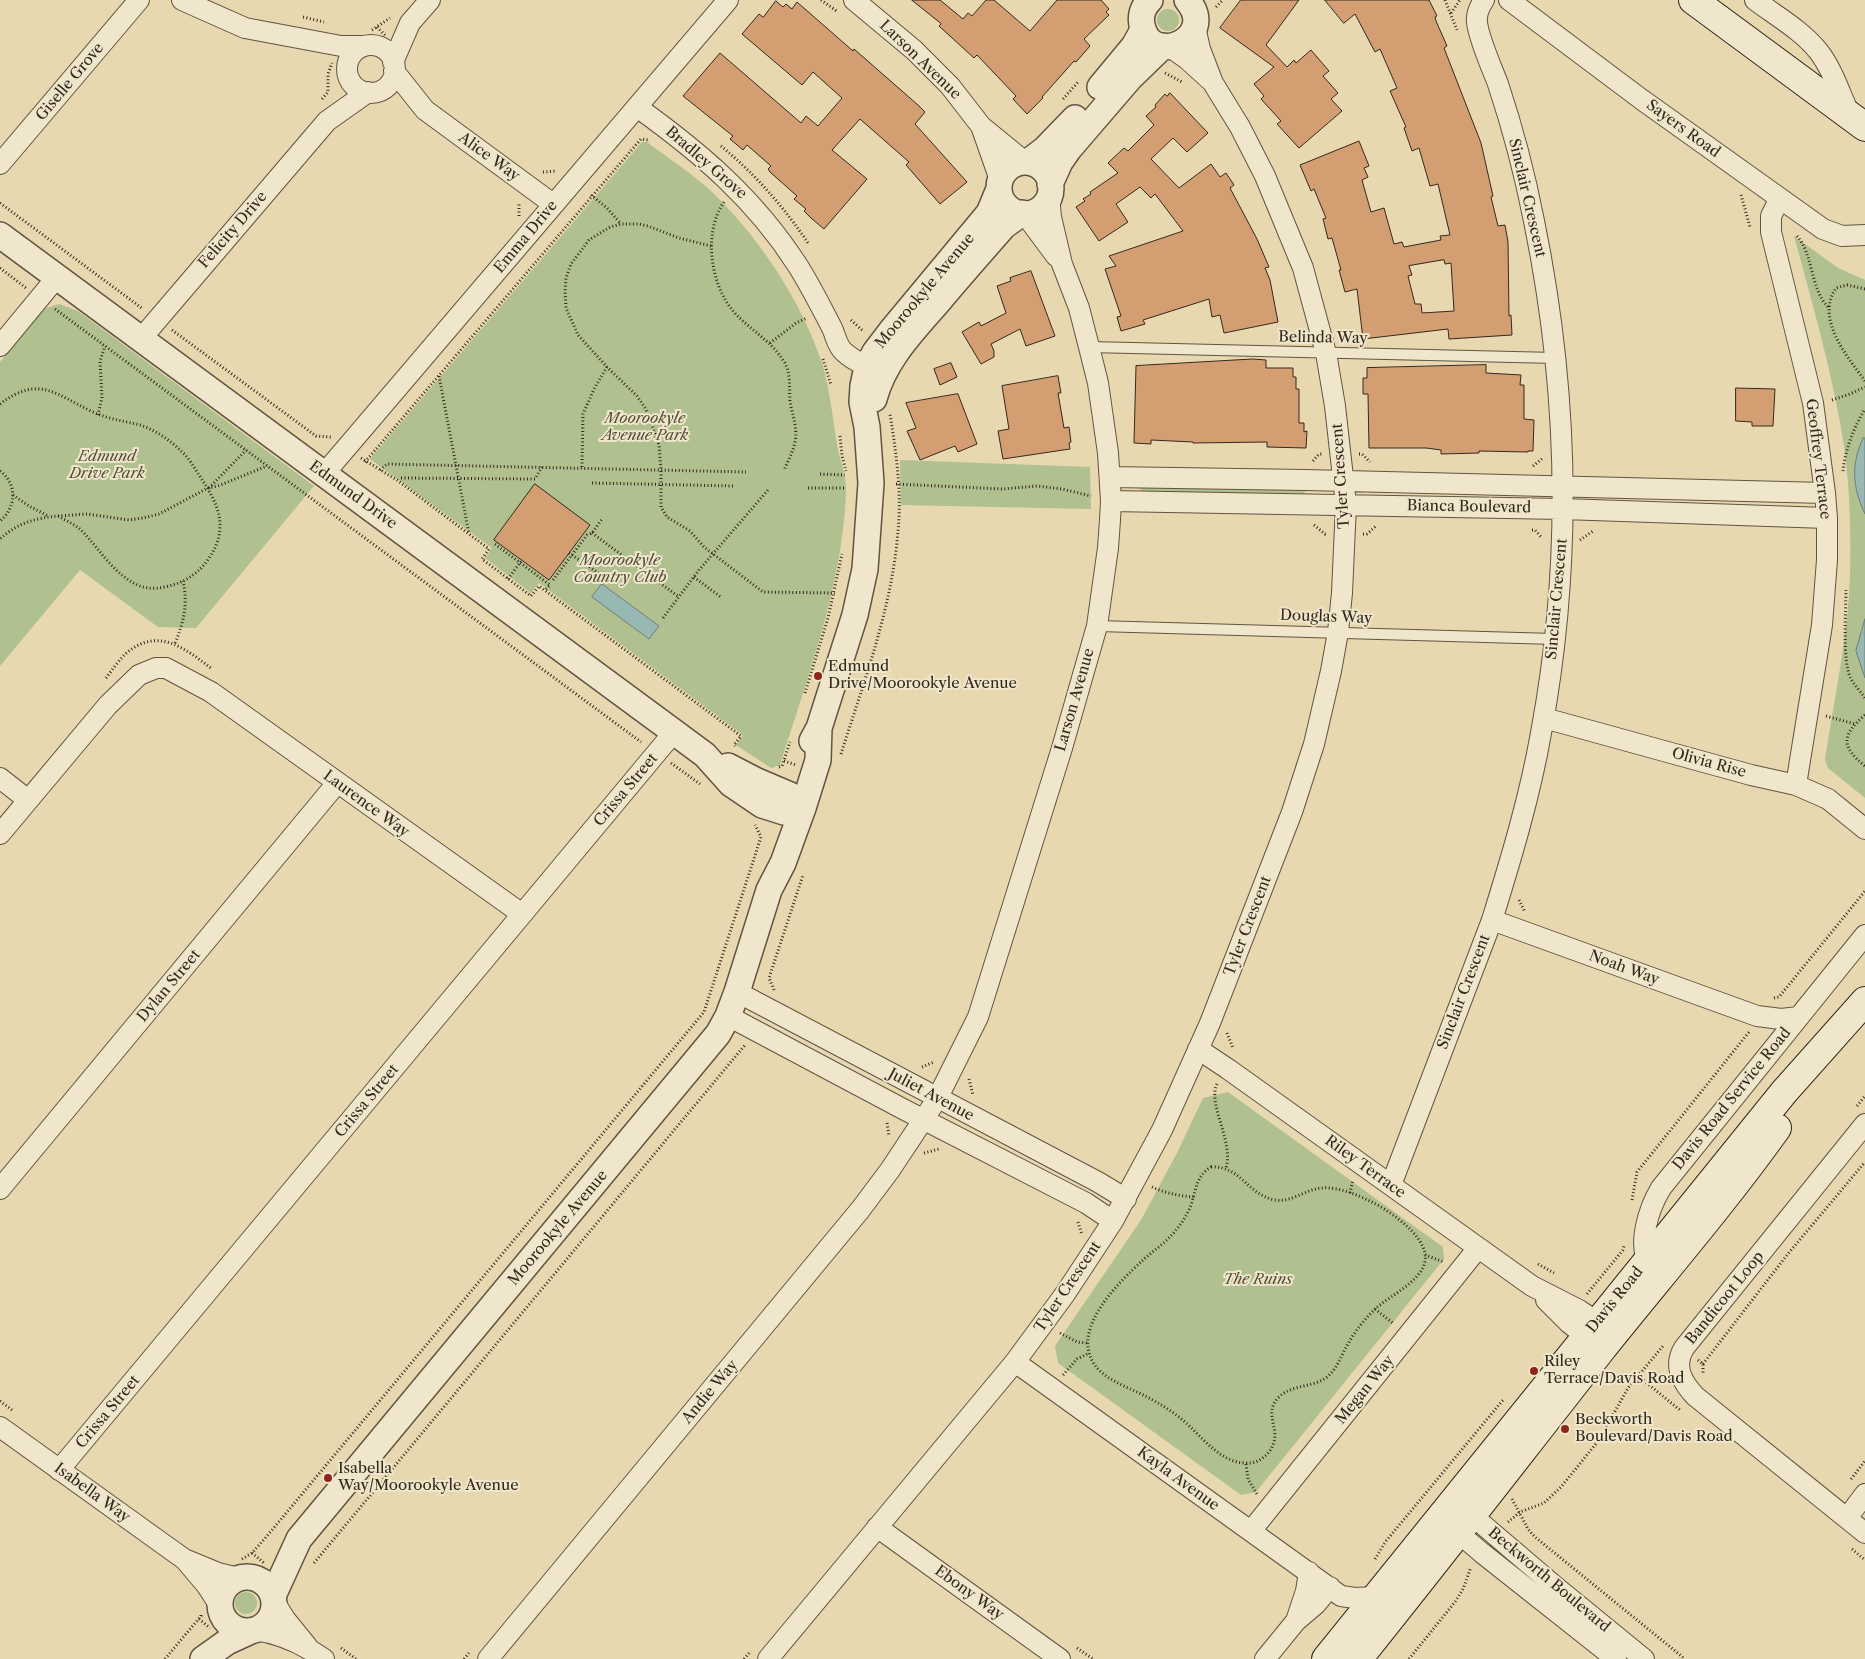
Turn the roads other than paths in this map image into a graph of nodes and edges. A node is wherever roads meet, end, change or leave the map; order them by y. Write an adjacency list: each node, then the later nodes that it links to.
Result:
1 (140, 0): 26 (street, Giselle Grove)
2 (182, 0): 14 (street)
3 (430, 0): 12 (street)
4 (728, 0): 20 (street, Emma Drive)
5 (1484, 0): 40 (street, Sinclair Crescent)
6 (1509, 0): 29 (street, Sayers Road)
7 (1693, 0): 23 (main road)
8 (1755, 0): 23 (street)
9 (1206, 6): 15 (street); 18 (street, Tyler Crescent)
10 (849, 8): 24 (street, Larson Avenue)
11 (1143, 11): 15 (street); 25 (street)
12 (410, 23): 13 (street); 16 (street)
13 (374, 39): 14 (street); 16 (street); 17 (street)
14 (305, 40): 17 (street)
15 (1160, 51): 18 (street, Tyler Crescent); 28 (street)
16 (394, 67): 19 (street); 21 (street, Alice Way)
17 (348, 76): 19 (street); 22 (street, Felicity Drive)
18 (1213, 83): 39 (street, Tyler Crescent)
19 (372, 92): 21 (street, Alice Way); 22 (street, Felicity Drive)
20 (637, 107): 30 (street, Emma Drive); 41 (street, Bradley Grove)
21 (425, 110): 30 (street, Alice Way)
22 (326, 121): 36 (street, Felicity Drive)
23 (1858, 121)
24 (981, 126): 25 (street, Larson Avenue); 27 (street, Larson Avenue)
25 (1026, 162): 27 (street); 28 (street)
26 (0, 164)
27 (1000, 185): 31 (street); 41 (street, Moorookyle Avenue)
28 (1050, 190): 31 (street); 34 (street, Larson Avenue)
29 (1780, 198): 33 (street, Sayers Road); 46 (street, Geoffrey Terrace)
30 (553, 204): 42 (street, Emma Drive)
31 (1023, 213): 34 (street, Larson Avenue); 41 (street, Moorookyle Avenue)
32 (0, 235): 35 (street, Edmund Drive)
33 (1865, 235)
34 (1062, 264): 38 (street, Larson Avenue)
35 (57, 277): 36 (street, Edmund Drive); 37 (street)
36 (140, 340): 42 (street, Edmund Drive)
37 (0, 346)
38 (1090, 347): 39 (lane, Belinda Way); 43 (street, Larson Avenue)
39 (1326, 353): 40 (lane, Belinda Way); 44 (street, Tyler Crescent)
40 (1556, 358): 45 (street, Sinclair Crescent)
41 (876, 363): 60 (street, Moorookyle Avenue)
42 (324, 474): 55 (street, Edmund Drive)
43 (1110, 477): 44 (street, Bianca Boulevard); 47 (street, Larson Avenue)
44 (1344, 481): 45 (street, Bianca Boulevard); 48 (street, Tyler Crescent)
45 (1564, 487): 46 (street, Bianca Boulevard); 49 (street, Sinclair Crescent)
46 (1825, 493): 50 (street, Geoffrey Terrace)
47 (1111, 501): 48 (street, Bianca Boulevard); 51 (street, Larson Avenue)
48 (1346, 504): 49 (street, Bianca Boulevard); 52 (street, Tyler Crescent)
49 (1563, 509): 50 (street, Bianca Boulevard); 53 (street, Sinclair Crescent)
50 (1827, 518): 58 (street, Geoffrey Terrace)
51 (1097, 626): 52 (lane, Douglas Way); 73 (street, Larson Avenue)
52 (1338, 632): 53 (lane, Douglas Way); 72 (street, Tyler Crescent)
53 (1555, 639): 54 (street, Sinclair Crescent)
54 (1544, 718): 58 (street, Olivia Rise); 64 (street, Sinclair Crescent)
55 (674, 732): 60 (street, Edmund Drive); 63 (street, Crissa Street)
56 (0, 778): 59 (street)
57 (338, 783): 59 (street, Laurence Way); 63 (street, Laurence Way); 77 (street, Dylan Street)
58 (1796, 785): 61 (street, Olivia Rise)
59 (28, 800): 62 (street, Laurence Way)
60 (792, 805): 66 (street, Moorookyle Avenue)
61 (1865, 829)
62 (0, 834)
63 (522, 914): 86 (street, Crissa Street)
64 (1492, 920): 68 (street, Noah Way); 76 (street, Sinclair Crescent)
65 (1865, 935): 69 (street, Davis Road Service Road)
66 (737, 992): 70 (street, Moorookyle Avenue); 73 (street, Juliet Avenue)
67 (1859, 1008): 81 (main road, Davis Road)
68 (1756, 1016): 69 (street, Noah Way); 71 (street)
69 (1799, 1017): 71 (street, Davis Road Service Road)
70 (723, 1025): 75 (street, Juliet Avenue); 93 (street, Moorookyle Avenue)
71 (1775, 1047): 81 (street, Davis Road Service Road)
72 (1198, 1049): 76 (street, Riley Terrace); 78 (street, Tyler Crescent)
73 (937, 1099): 75 (street, Larson Avenue); 78 (street, Juliet Avenue)
74 (1859, 1118): 89 (street, Bandicoot Loop)
75 (924, 1119): 79 (street, Juliet Avenue); 105 (street, Andie Way)
76 (1391, 1186): 80 (street, Riley Terrace)
77 (0, 1189)
78 (1126, 1199): 79 (street, Tyler Crescent)
79 (1113, 1221): 84 (street, Tyler Crescent)
80 (1478, 1248): 82 (street, Riley Terrace); 91 (street, Megan Way)
81 (1654, 1269): 83 (main road, Davis Road)
82 (1532, 1286): 83 (street, Riley Terrace); 83 (street, Riley Terrace)
83 (1596, 1331): 88 (main road, Davis Road)
84 (1015, 1362): 90 (street, Tyler Crescent); 91 (street, Kayla Avenue)
85 (0, 1427): 86 (street, Isabella Way)
86 (59, 1470): 94 (street, Isabella Way)
87 (1862, 1498): 89 (street)
88 (1457, 1517): 98 (main road, Davis Road); 104 (main road, Davis Road); 111 (street, Beckworth Boulevard); 112 (street, Beckworth Boulevard)
89 (1847, 1518): 92 (street, Bandicoot Loop)
90 (877, 1527): 106 (street, Tyler Crescent); 109 (street, Ebony Way)
91 (1251, 1531): 95 (street, Kayla Avenue)
92 (1865, 1533)
93 (299, 1539): 96 (street, Moorookyle Avenue); 99 (street, Moorookyle Avenue)
94 (184, 1559): 96 (street, Isabella Way); 100 (street, Isabella Way)
95 (1309, 1572): 97 (street, Kayla Avenue); 101 (street)
96 (241, 1577): 99 (street); 100 (street)
97 (1335, 1592): 98 (street); 101 (street); 104 (street)
98 (1376, 1596): 104 (main road, Davis Road)
99 (274, 1599): 102 (street); 103 (street)
100 (220, 1607): 102 (street); 107 (street)
101 (1296, 1621): 110 (street)
102 (253, 1630): 103 (street); 108 (street)
103 (323, 1651)
104 (1342, 1653)
105 (479, 1655)
106 (759, 1655)
107 (198, 1659)
108 (203, 1659)
109 (1060, 1659)
110 (1265, 1659)
111 (1616, 1659)
112 (1644, 1659)

